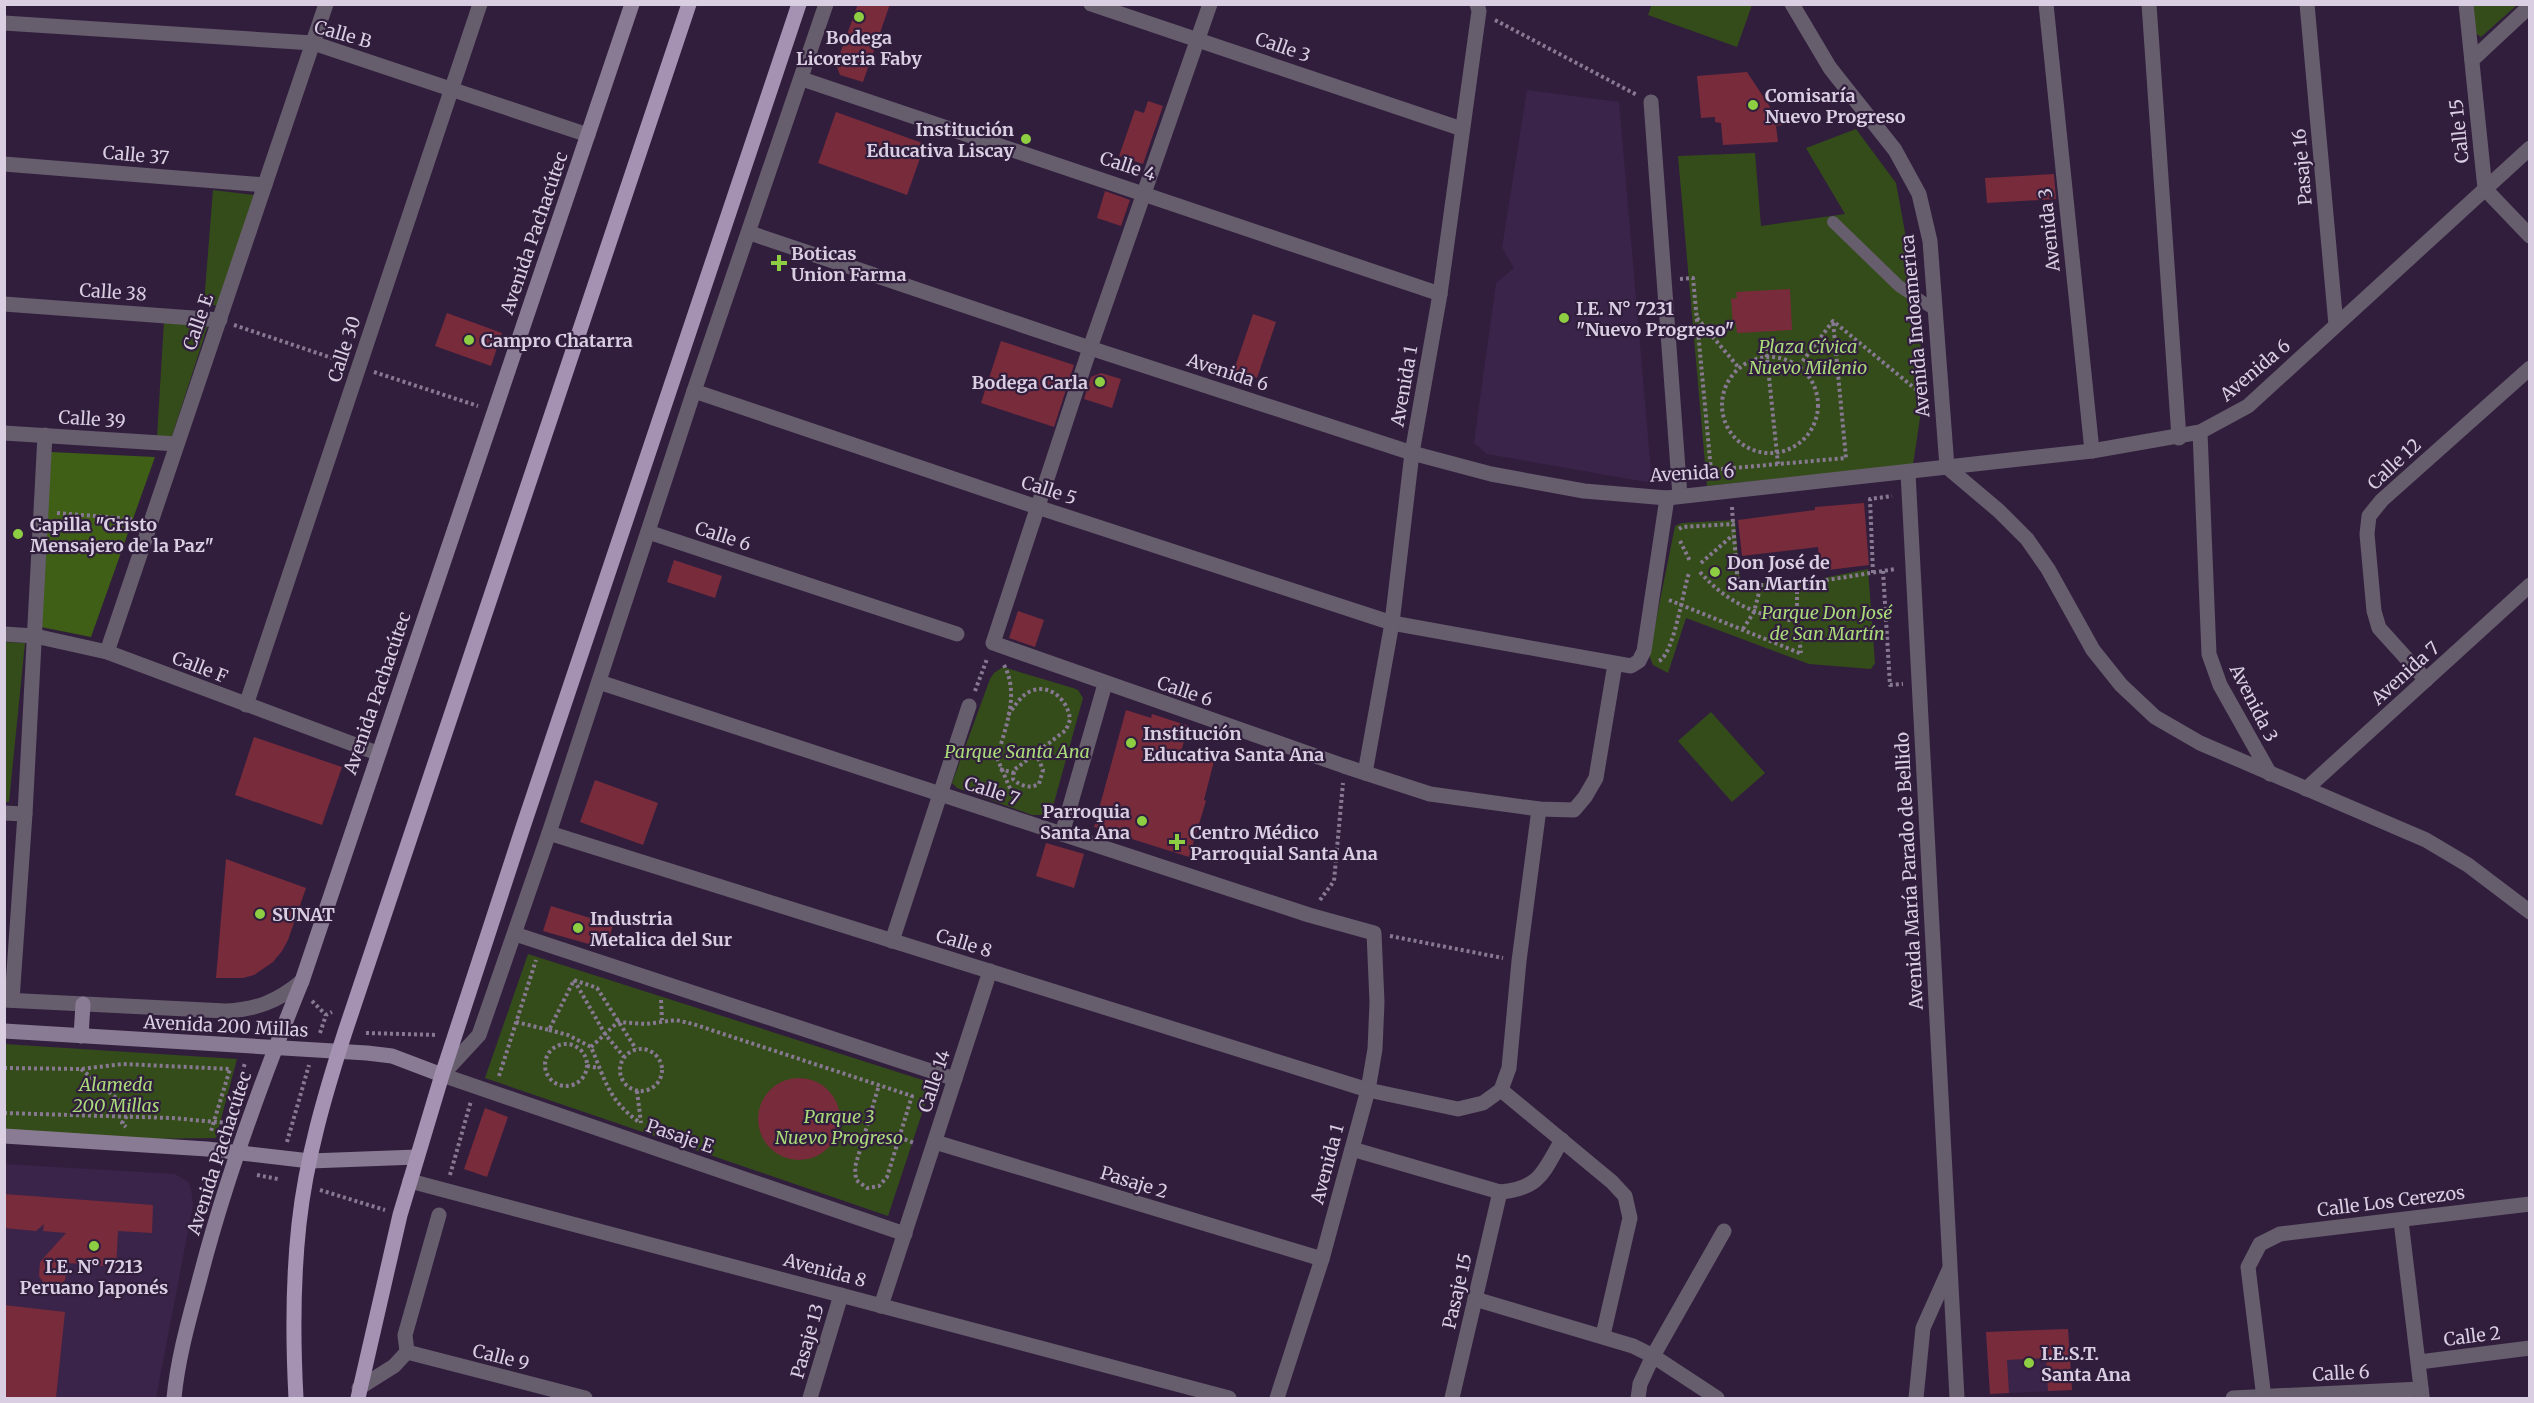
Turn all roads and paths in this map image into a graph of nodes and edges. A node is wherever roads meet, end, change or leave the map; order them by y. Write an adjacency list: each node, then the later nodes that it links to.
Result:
1 (326, 4): 18 (street, Calle E)
2 (480, 4): 21 (street, Calle 30)
3 (632, 4): 24 (street, Avenida Pachacútec)
4 (690, 4): 141 (main road)
5 (799, 4): 144 (main road)
6 (826, 4): 20 (street)
7 (1091, 4): 17 (street, Calle 3)
8 (1210, 4): 17 (street)
9 (1792, 4): 36 (street, Avenida Indoamerica)
10 (2046, 4): 54 (street, Avenida 3)
11 (2149, 4): 52 (street)
12 (2307, 4): 40 (street, Pasaje 16)
13 (2466, 4): 19 (street, Calle 15)
14 (2529, 6): 19 (street)
15 (1478, 8): 22 (path); 23 (street, Avenida 1)
16 (4, 22): 18 (street, Calle B)
17 (1198, 39): 23 (street, Calle 3); 29 (street)
18 (313, 43): 21 (street, Calle B); 27 (street, Calle E)
19 (2472, 60): 28 (street, Calle 15)
20 (802, 79): 29 (street, Calle 4); 31 (street)
21 (451, 89): 24 (street, Calle B); 98 (street, Calle 30)
22 (1651, 102): 33 (street)
23 (1462, 129): 34 (street, Avenida 1)
24 (588, 135): 103 (street, Avenida Pachacútec)
25 (2529, 148): 28 (street, Avenida 6)
26 (4, 164): 27 (street, Calle 37)
27 (265, 185): 38 (street, Calle E)
28 (2485, 189): 32 (street); 40 (street, Avenida 6)
29 (1145, 193): 34 (street, Calle 4); 41 (street)
30 (1833, 222): 36 (lane)
31 (750, 233): 41 (street, Avenida 6); 47 (street)
32 (2529, 236)
33 (1665, 279): 37 (path); 62 (street)
34 (1440, 294): 55 (street, Avenida 1)
35 (4, 304): 38 (street, Calle 38)
36 (1935, 310): 48 (street, Avenida Indoamerica)
37 (1697, 317): 45 (path); 57 (path)
38 (219, 320): 53 (street, Calle E)
39 (1833, 321): 44 (path); 48 (path); 57 (path)
40 (2336, 325): 49 (street, Avenida 6)
41 (1090, 348): 55 (street, Avenida 6); 63 (street)
42 (1766, 348): 43 (path)
43 (1766, 357): 44 (path); 45 (path); 56 (path)
44 (1799, 366): 56 (path)
45 (1739, 368): 56 (path)
46 (2529, 368): 94 (street, Calle 12)
47 (694, 391): 63 (street, Calle 5); 66 (street)
48 (1943, 412): 58 (street, Avenida Indoamerica)
49 (2200, 432): 52 (street, Avenida 6); 109 (street, Avenida 3)
50 (4, 433): 51 (street, Calle 39)
51 (45, 435): 53 (street, Calle 39); 64 (street)
52 (2180, 438): 54 (street, Avenida 6)
53 (177, 444): 65 (street, Calle E)
54 (2092, 451): 58 (street, Avenida 6)
55 (1412, 453): 62 (street, Avenida 6); 82 (street, Avenida 1)
56 (1777, 453): 57 (path)
57 (1778, 464): 60 (path)
58 (1947, 467): 59 (street, Avenida 6); 109 (street)
59 (1908, 473): 60 (street, Avenida 6); 70 (street, Avenida María Parado de Bellido)
60 (1780, 486): 62 (street, Avenida 6)
61 (1899, 496): 74 (path)
62 (1674, 497): 90 (street)
63 (1037, 507): 82 (street, Calle 5); 87 (street)
64 (41, 512): 65 (path); 86 (street)
65 (151, 521): 88 (street, Calle E)
66 (648, 532): 85 (street, Calle 6); 95 (street)
67 (1677, 532): 68 (path)
68 (1734, 535): 69 (path); 75 (path)
69 (1701, 563)
70 (1913, 566): 71 (path); 97 (street, Avenida María Parado de Bellido)
71 (1883, 571): 74 (path); 97 (path)
72 (1700, 572): 80 (path)
73 (1689, 573): 79 (path)
74 (1872, 573): 76 (path)
75 (1761, 585): 76 (path); 80 (path)
76 (1797, 585): 81 (path)
77 (2529, 585): 94 (street, Avenida 7)
78 (1666, 592): 79 (path)
79 (1681, 605): 83 (path); 89 (path)
80 (1754, 612): 81 (path); 83 (path)
81 (1797, 621): 83 (path)
82 (1392, 623): 90 (street, Calle 5); 108 (street, Avenida 1)
83 (1743, 629)
84 (4, 634): 86 (street, Calle F)
85 (957, 634)
86 (34, 636): 88 (street, Calle F); 114 (street)
87 (993, 643): 91 (path); 96 (street, Calle 6); 99 (path)
88 (107, 652): 98 (street, Calle F)
89 (1652, 657)
90 (1615, 664): 112 (street, Calle 6)
91 (1006, 669): 92 (path); 93 (path); 100 (path)
92 (1012, 670)
93 (999, 671)
94 (2426, 680): 110 (street, Avenida 7)
95 (599, 682): 111 (street, Calle 7); 116 (street)
96 (1104, 684): 105 (street, Calle 6); 117 (street)
97 (1919, 684): 195 (street, Avenida María Parado de Bellido)
98 (246, 705): 103 (street, Calle F)
99 (969, 706): 111 (street)
100 (1008, 715): 104 (path); 106 (path)
101 (1075, 723): 102 (path)
102 (1072, 734)
103 (377, 753): 128 (street, Avenida Pachacútec)
104 (1036, 753): 107 (path); 107 (path)
105 (1344, 766): 108 (street, Calle 6); 119 (path)
106 (1000, 769): 107 (path); 115 (path)
107 (1014, 773)
108 (1365, 773): 112 (street, Calle 6)
109 (2270, 774): 110 (street)
110 (2306, 789): 118 (street)
111 (940, 794): 115 (street, Calle 7); 122 (street)
112 (1539, 809): 123 (street)
113 (4, 813): 114 (street)
114 (25, 814): 131 (street)
115 (1026, 823): 117 (street, Calle 7)
116 (549, 833): 121 (street); 122 (street, Calle 8)
117 (1062, 834): 119 (street, Calle 7)
118 (2529, 912)
119 (1310, 915): 120 (street, Calle 7)
120 (1374, 933): 123 (path); 163 (street, Avenida 1)
121 (515, 934): 158 (street); 159 (street)
122 (892, 941): 125 (street, Calle 8)
123 (1519, 961): 164 (street)
124 (547, 962): 136 (path)
125 (990, 971): 159 (street, Calle 14); 163 (street, Calle 8)
126 (588, 975): 129 (path)
127 (574, 980): 129 (path); 139 (path); 142 (path)
128 (302, 981): 133 (street, Avenida 200 Millas); 149 (street, Avenida Pachacútec)
129 (586, 984): 137 (path)
130 (309, 998): 134 (path)
131 (8, 1000): 133 (street, Avenida 200 Millas)
132 (672, 1002): 135 (path)
133 (83, 1004): 143 (street)
134 (326, 1016)
135 (662, 1020): 137 (path); 161 (path)
136 (516, 1022): 139 (path); 160 (path)
137 (618, 1022): 142 (path); 150 (path)
138 (321, 1029): 141 (path)
139 (549, 1030): 145 (path)
140 (4, 1031): 143 (street, Avenida 200 Millas)
141 (345, 1032): 144 (path); 152 (main road)
142 (605, 1034): 148 (path); 153 (path)
143 (81, 1036): 147 (street, Avenida 200 Millas)
144 (456, 1036): 158 (main road)
145 (572, 1037): 146 (path); 148 (path)
146 (571, 1045): 154 (path); 154 (path)
147 (249, 1047): 149 (street, Avenida 200 Millas); 167 (path)
148 (591, 1047): 156 (path)
149 (274, 1048): 151 (street, Avenida 200 Millas); 179 (street, Avenida Pachacútec)
150 (636, 1049): 153 (path); 165 (path)
151 (313, 1050): 152 (street, Avenida 200 Millas); 181 (path)
152 (339, 1051): 158 (street, Avenida 200 Millas); 183 (main road)
153 (624, 1057): 165 (path)
154 (587, 1066): 156 (path)
155 (4, 1068): 157 (path)
156 (599, 1068): 168 (path)
157 (81, 1069): 167 (path); 177 (path)
158 (442, 1076): 162 (street, Pasaje E); 182 (main road)
159 (955, 1079): 174 (street, Calle 14)
160 (496, 1085)
161 (879, 1085): 172 (path); 172 (path)
162 (475, 1086): 186 (path); 193 (street, Pasaje E)
163 (1368, 1090): 164 (street, Calle 8); 178 (street, Avenida 1)
164 (1501, 1090): 173 (street)
165 (637, 1091): 168 (path)
166 (4, 1113): 167 (path)
167 (125, 1118): 176 (path)
168 (641, 1124): 170 (path)
169 (918, 1131): 175 (path)
170 (646, 1133)
171 (4, 1136): 176 (street)
172 (899, 1137): 175 (path)
173 (1562, 1140): 187 (street); 199 (street)
174 (934, 1142): 193 (street, Calle 14); 194 (street, Pasaje 2)
175 (914, 1143): 180 (path)
176 (140, 1145): 177 (street)
177 (207, 1149): 179 (street)
178 (1352, 1149): 187 (street); 194 (street, Avenida 1)
179 (237, 1152): 181 (street); 207 (street, Avenida Pachacútec)
180 (910, 1153)
181 (282, 1157): 183 (street); 185 (path)
182 (417, 1157): 183 (street); 184 (main road)
183 (310, 1161): 185 (main road)
184 (410, 1181): 186 (street, Avenida 8); 189 (main road)
185 (306, 1185): 189 (path); 208 (main road)
186 (446, 1190): 196 (street, Avenida 8)
187 (1500, 1192): 197 (street, Pasaje 15)
188 (2529, 1204): 191 (street, Calle Los Cerezos)
189 (400, 1215): 204 (main road)
190 (439, 1215): 201 (street)
191 (2401, 1221): 203 (street); 218 (street, Calle Los Cerezos)
192 (1724, 1231): 202 (street)
193 (904, 1234): 198 (street, Calle 14)
194 (1322, 1259): 211 (street, Avenida 1)
195 (1950, 1267): 215 (street, Avenida María Parado de Bellido); 216 (street, Avenida María Parado de Bellido)
196 (841, 1295): 198 (street, Avenida 8); 210 (street, Pasaje 13)
197 (1475, 1299): 199 (street); 212 (street, Pasaje 15)
198 (881, 1306): 206 (street, Avenida 8)
199 (1603, 1335): 202 (street)
200 (2529, 1348): 203 (street, Calle 2)
201 (407, 1353): 204 (street); 209 (street, Calle 9)
202 (1653, 1356): 213 (street); 214 (street)
203 (2419, 1362): 205 (street)
204 (358, 1393)
205 (2422, 1394): 218 (street, Calle 6)
206 (1220, 1397)
207 (174, 1398)
208 (296, 1398)
209 (585, 1398)
210 (810, 1398)
211 (1277, 1398)
212 (1452, 1398)
213 (1638, 1398)
214 (1717, 1398)
215 (1916, 1398)
216 (1957, 1398)
217 (2233, 1398): 218 (street, Calle 6)
218 (2264, 1398)

